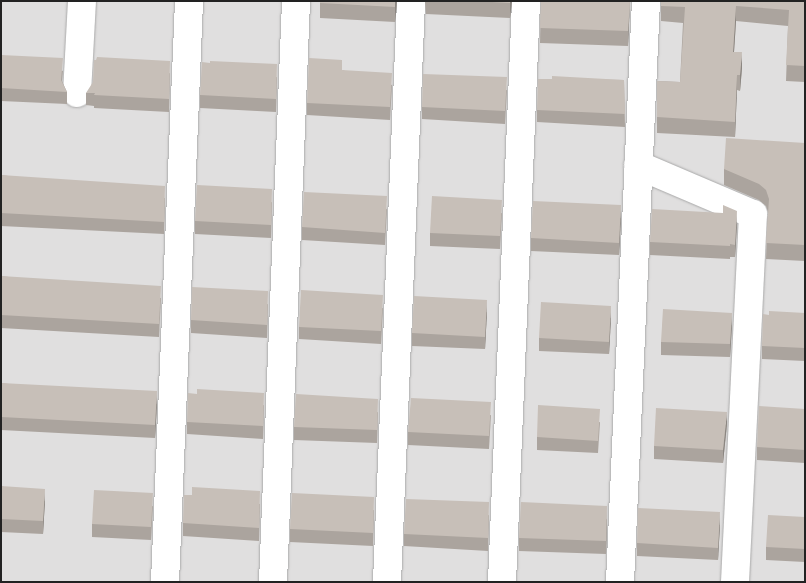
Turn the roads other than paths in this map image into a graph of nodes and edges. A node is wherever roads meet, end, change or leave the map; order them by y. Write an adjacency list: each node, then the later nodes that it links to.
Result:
1 (82, 1): 7 (street)
2 (189, 1): 9 (street)
3 (296, 1): 10 (street)
4 (411, 1): 11 (street)
5 (526, 1): 12 (street)
6 (646, 1): 8 (street)
7 (77, 92)
8 (638, 165): 13 (street); 14 (street)
9 (165, 582)
10 (273, 582)
11 (387, 582)
12 (502, 582)
13 (620, 582)
14 (735, 582)

